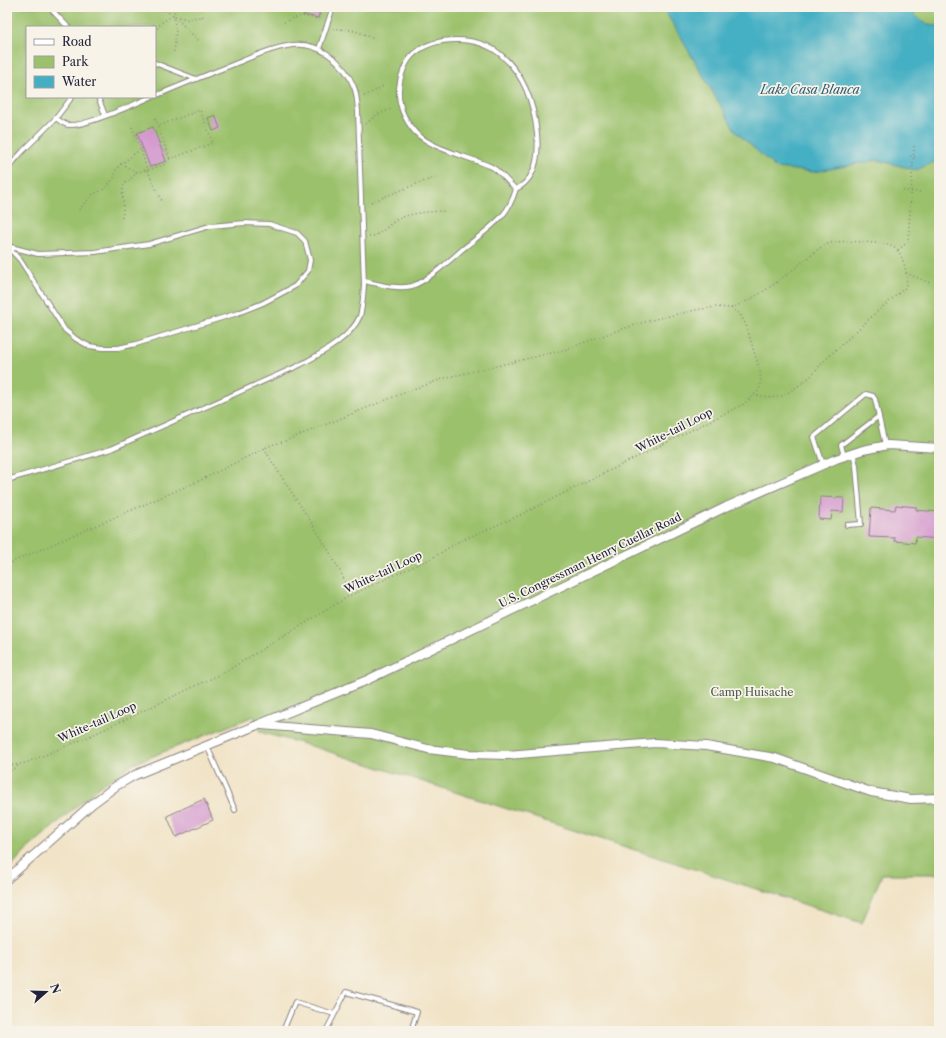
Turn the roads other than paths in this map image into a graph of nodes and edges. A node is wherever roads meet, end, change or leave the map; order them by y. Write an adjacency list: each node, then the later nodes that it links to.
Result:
1 (49, 7): 3 (lane)
2 (333, 7): 4 (lane)
3 (67, 26)
4 (319, 49): 6 (lane); 16 (lane)
5 (156, 63): 6 (lane)
6 (196, 79): 7 (lane)
7 (156, 96)
8 (71, 98): 12 (lane)
9 (98, 98): 11 (lane)
10 (148, 98): 11 (lane)
11 (105, 115): 12 (lane)
12 (56, 118): 13 (lane)
13 (7, 169)
14 (516, 189): 14 (lane); 16 (lane)
15 (7, 246): 15 (lane)
16 (364, 281): 23 (lane)
17 (879, 416): 18 (lane); 21 (lane); 22 (lane)
18 (885, 446): 19 (street, U.S. Congressman Henry Cuellar Road); 20 (street, U.S. Congressman Henry Cuellar Road)
19 (939, 448)
20 (853, 452): 21 (street, U.S. Congressman Henry Cuellar Road); 24 (lane)
21 (844, 456): 22 (street, U.S. Congressman Henry Cuellar Road)
22 (823, 464): 25 (street, U.S. Congressman Henry Cuellar Road)
23 (7, 480)
24 (847, 525)
25 (258, 724): 26 (street, U.S. Congressman Henry Cuellar Road); 27 (street, U.S. Congressman Henry Cuellar Road)
26 (207, 745): 28 (lane); 29 (street, U.S. Congressman Henry Cuellar Road)
27 (939, 798)
28 (235, 810)
29 (7, 879)
30 (334, 1014): 31 (lane); 32 (lane); 33 (lane)
31 (283, 1031)
32 (326, 1031)
33 (411, 1031)

